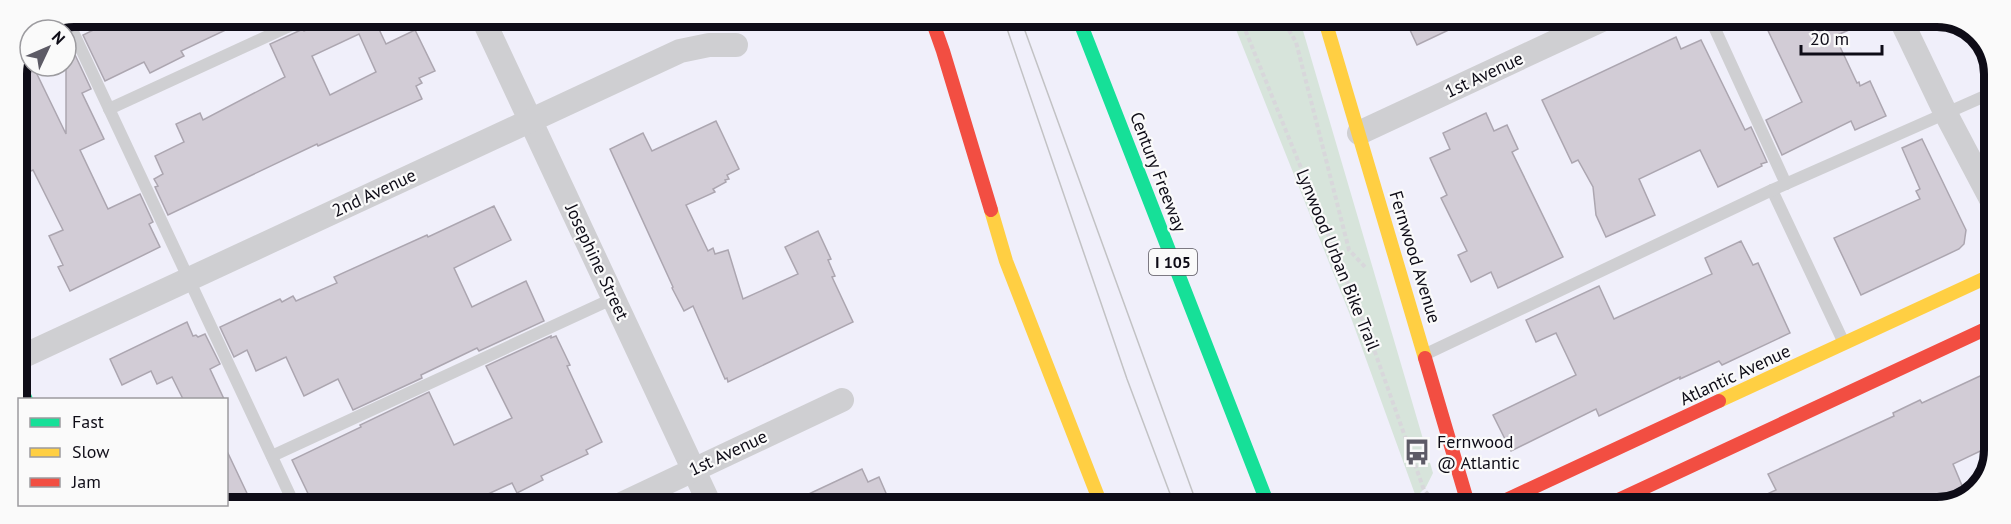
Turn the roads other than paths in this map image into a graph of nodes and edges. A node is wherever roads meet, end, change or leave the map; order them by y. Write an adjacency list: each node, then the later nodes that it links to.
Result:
1 (287, 27): 14 (lane)
2 (487, 27): 16 (street, Josephine Street)
3 (935, 27): 34 (main road)
4 (1082, 27): 35 (main road, Century Freeway / I 105)
5 (1327, 27): 17 (main road, Fernwood Avenue)
6 (1556, 27): 10 (lane)
7 (1587, 27): 10 (street, 1st Avenue)
8 (1714, 27): 18 (lane)
9 (1904, 27): 15 (street)
10 (1562, 39): 17 (street, 1st Avenue)
11 (78, 43): 14 (lane)
12 (736, 45): 16 (street, 2nd Avenue)
13 (1984, 97): 15 (lane)
14 (109, 109): 21 (lane)
15 (1946, 114): 18 (lane); 19 (street)
16 (531, 121): 21 (street, 2nd Avenue); 23 (street, Josephine Street)
17 (1359, 133): 27 (main road, Fernwood Avenue)
18 (1786, 184): 20 (lane)
19 (1984, 186)
20 (1772, 190): 25 (lane); 27 (lane)
21 (189, 279): 26 (street, 2nd Avenue); 29 (lane)
22 (1984, 279): 25 (main road, Atlantic Avenue)
23 (614, 298): 29 (lane); 30 (street, Josephine Street)
24 (1984, 330): 38 (main road)
25 (1844, 344): 37 (main road, Atlantic Avenue)
26 (27, 354)
27 (1425, 355): 36 (main road, Fernwood Avenue)
28 (842, 400): 30 (street, 1st Avenue)
29 (272, 456): 31 (lane)
30 (694, 470): 32 (street, 1st Avenue); 33 (street, Josephine Street)
31 (292, 497)
32 (636, 497)
33 (706, 497)
34 (1098, 497)
35 (1265, 497)
36 (1466, 497)
37 (1513, 497)
38 (1624, 497)

